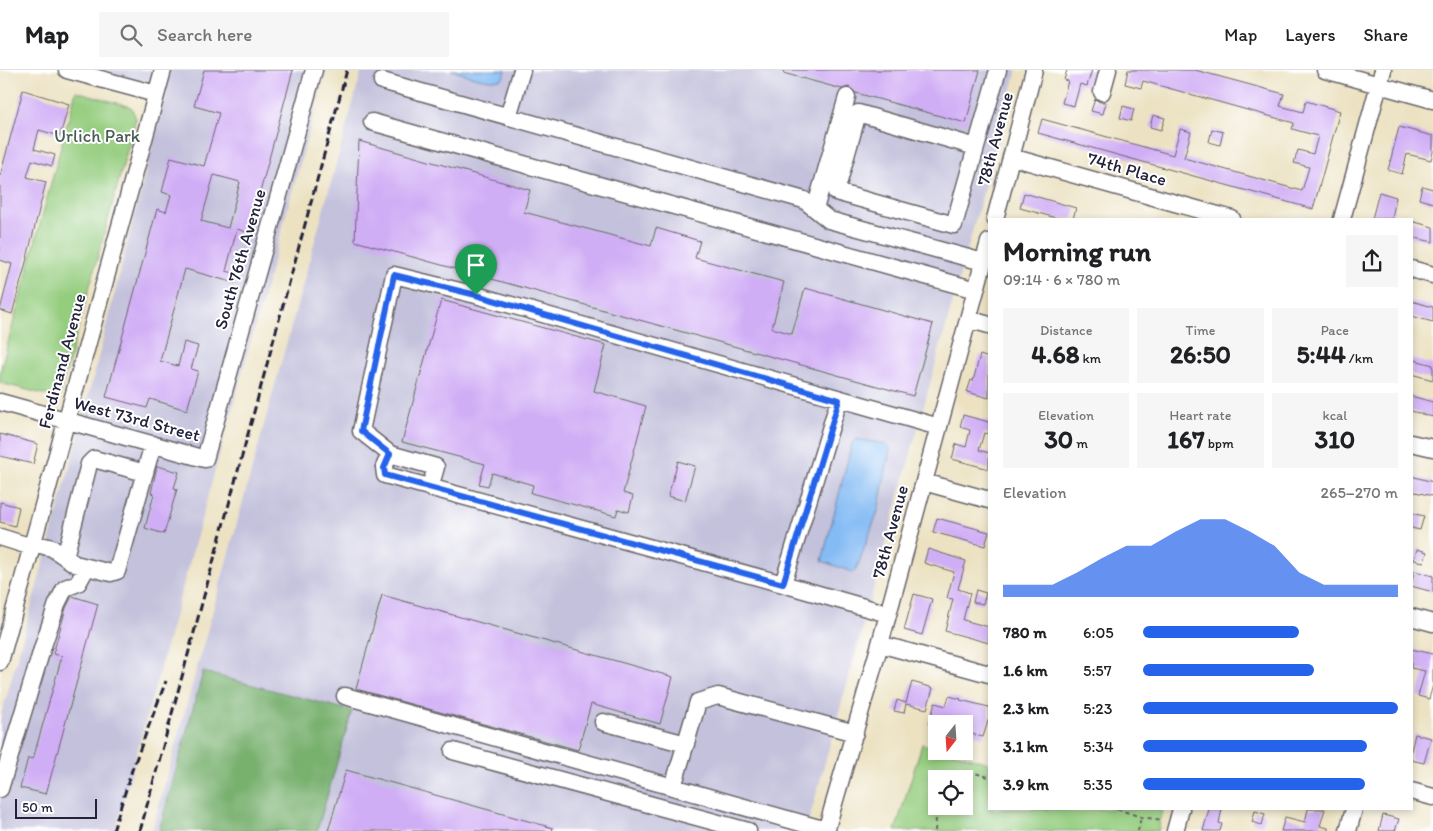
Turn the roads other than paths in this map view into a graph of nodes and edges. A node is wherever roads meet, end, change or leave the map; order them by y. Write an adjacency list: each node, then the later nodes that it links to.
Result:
1 (67, 70): 12 (street)
2 (163, 70): 12 (street, Ferdinand Avenue)
3 (314, 70): 37 (street, South 76th Avenue)
4 (522, 70): 15 (street)
5 (998, 70): 17 (street)
6 (1034, 70): 18 (street, 78th Avenue)
7 (1108, 70): 11 (street)
8 (1325, 70): 9 (street)
9 (1381, 78): 14 (street); 22 (street)
10 (382, 81): 15 (street)
11 (1102, 92)
12 (156, 94): 32 (street, Ferdinand Avenue)
13 (847, 97): 19 (street)
14 (1433, 100)
15 (508, 117): 19 (street)
16 (372, 122): 27 (street)
17 (976, 147): 17 (street)
18 (1011, 157): 20 (street, 78th Avenue); 21 (street, 74th Place)
19 (815, 209): 24 (street)
20 (995, 218)
21 (1228, 218)
22 (1342, 218)
23 (988, 245): 24 (street, 78th Avenue)
24 (983, 262): 27 (street, 78th Avenue)
25 (1413, 270): 26 (street)
26 (1433, 275)
27 (976, 290): 28 (street, 78th Avenue)
28 (968, 319): 29 (street); 33 (street, 78th Avenue)
29 (988, 325)
30 (839, 400): 33 (street); 45 (street); 45 (street)
31 (0, 402): 32 (street, West 73rd Street)
32 (67, 420): 35 (street, West 73rd Street); 42 (street, Ferdinand Avenue)
33 (939, 427): 39 (street, 78th Avenue)
34 (1413, 443): 36 (street)
35 (153, 444): 37 (street, West 73rd Street); 38 (street)
36 (1433, 448)
37 (205, 459)
38 (145, 473): 43 (street); 44 (street)
39 (924, 482): 40 (street); 46 (street, 78th Avenue)
40 (988, 500)
41 (0, 537): 42 (street)
42 (32, 545): 43 (street); 50 (street, Ferdinand Avenue)
43 (65, 557): 44 (street)
44 (88, 567): 58 (street)
45 (783, 584): 46 (street)
46 (888, 614): 49 (street, 78th Avenue)
47 (1413, 618): 48 (street)
48 (1433, 623)
49 (880, 644): 51 (street); 54 (street, 78th Avenue)
50 (1, 652)
51 (988, 674)
52 (344, 696): 57 (street)
53 (603, 722): 55 (street)
54 (855, 733): 55 (street); 65 (street, 78th Avenue)
55 (686, 744): 57 (street)
56 (453, 751): 64 (street)
57 (673, 787): 65 (street)
58 (0, 789)
59 (1413, 792): 60 (street)
60 (1433, 797)
61 (1180, 810): 63 (street)
62 (1354, 810): 66 (street)
63 (1169, 826)
64 (748, 831)
65 (826, 831)
66 (1348, 831)

